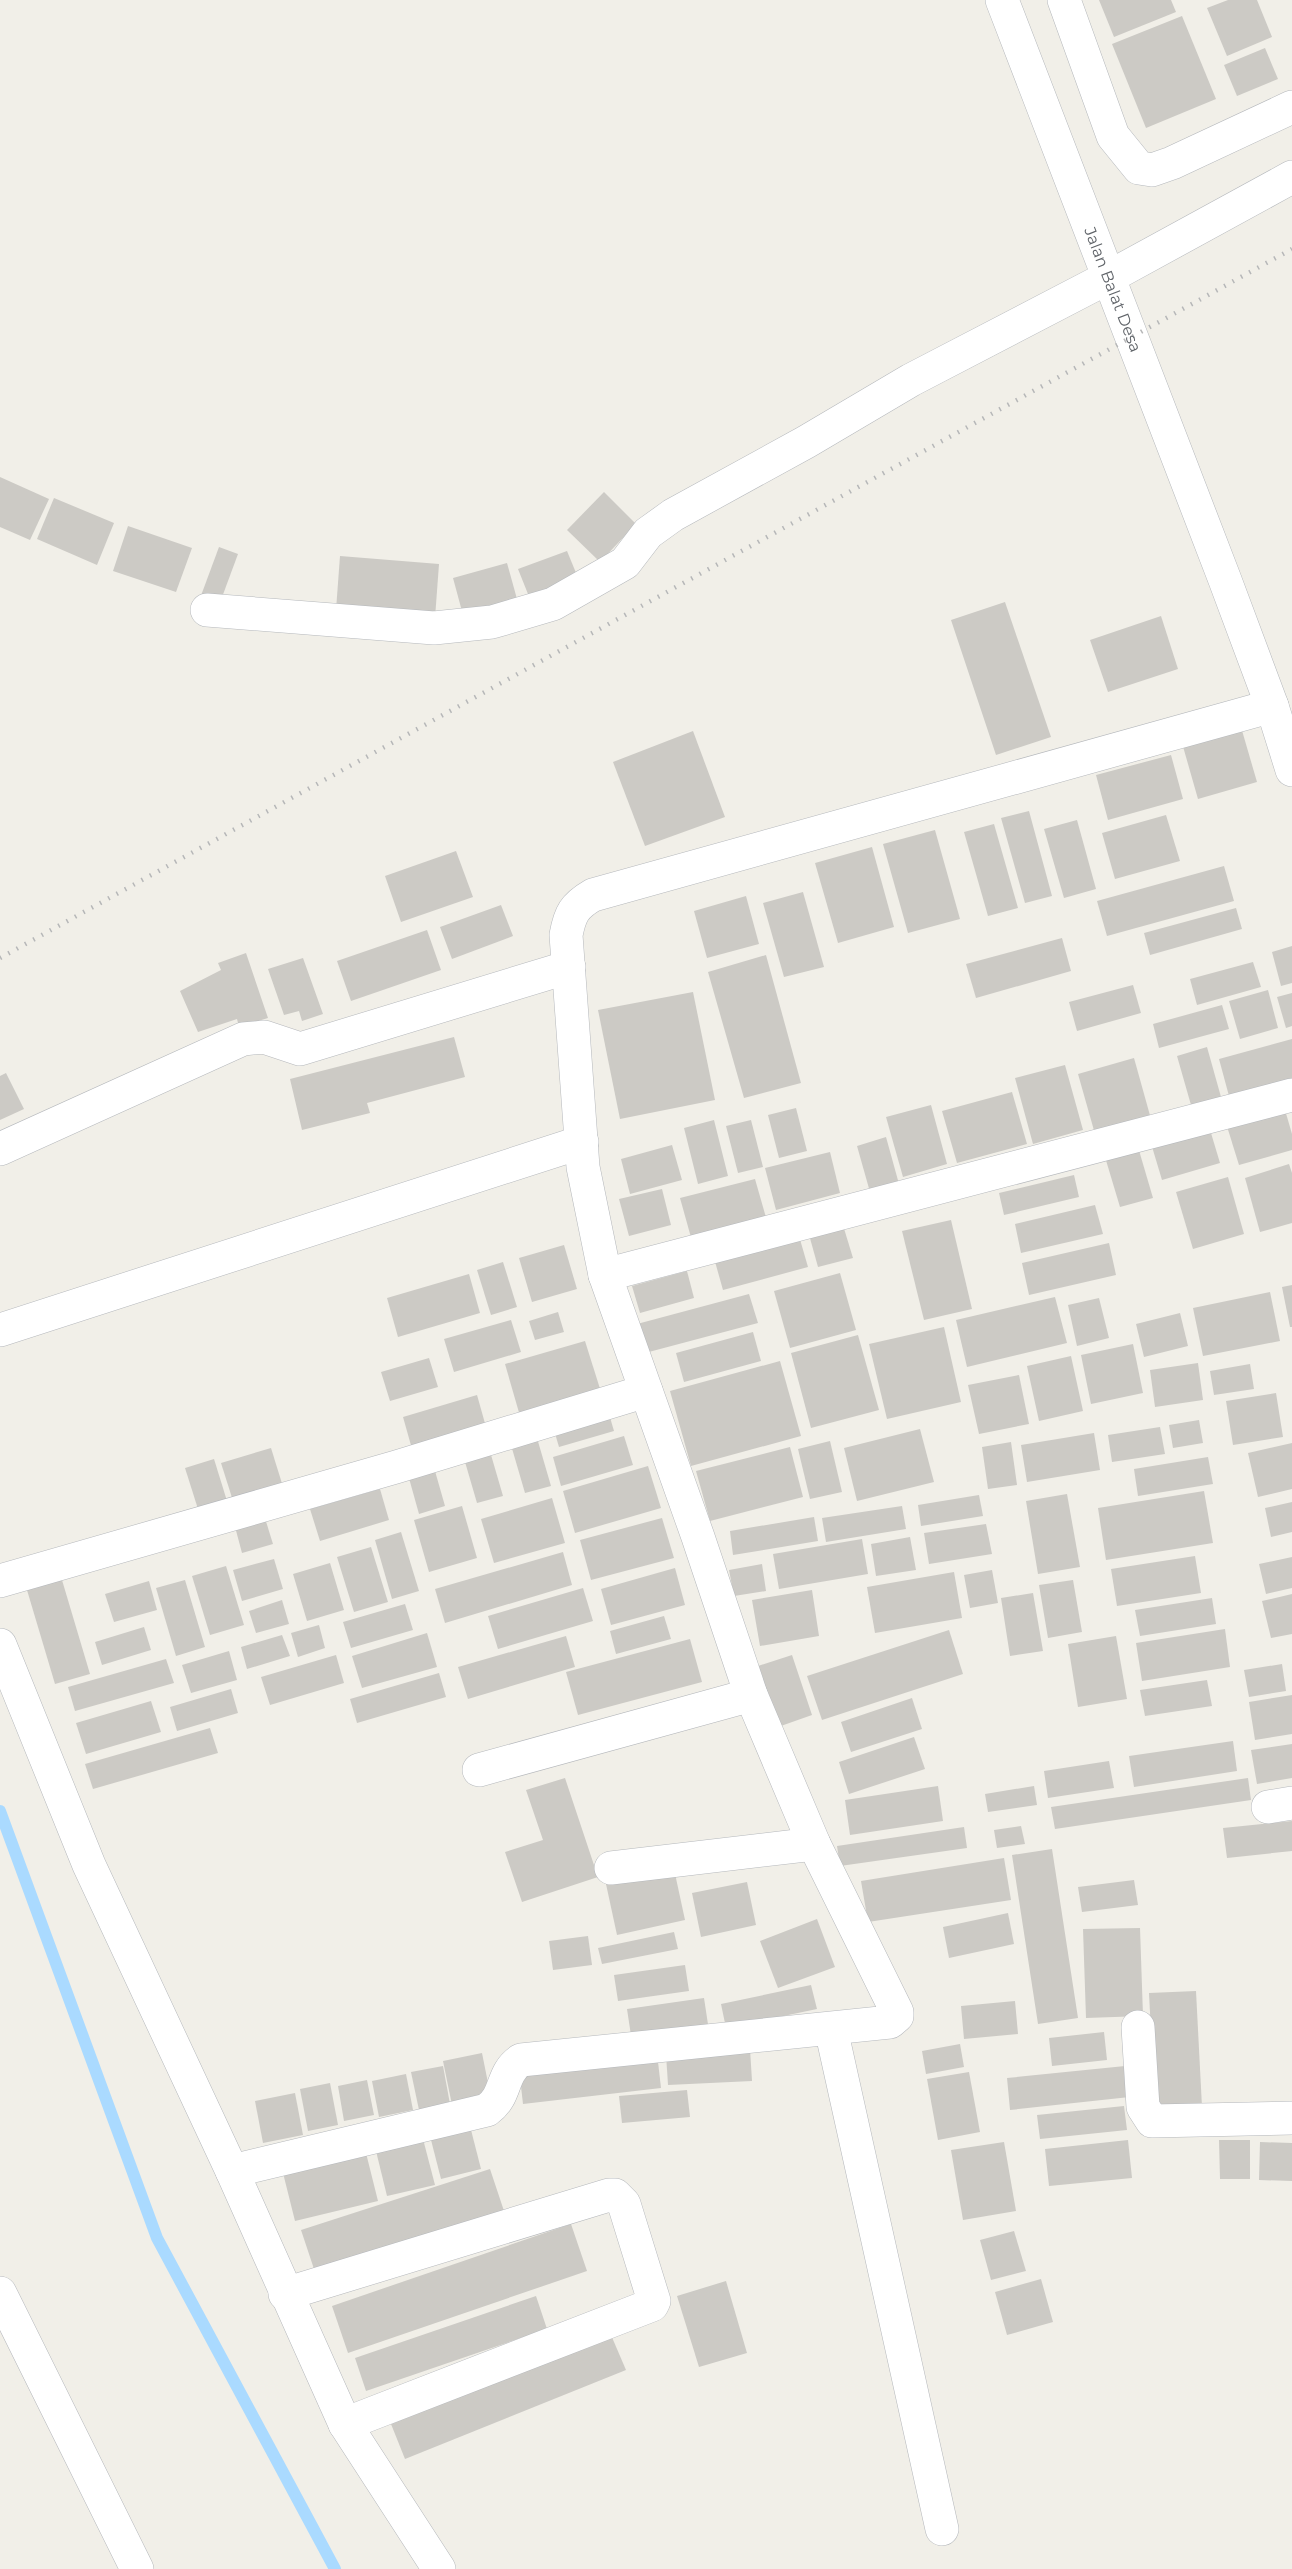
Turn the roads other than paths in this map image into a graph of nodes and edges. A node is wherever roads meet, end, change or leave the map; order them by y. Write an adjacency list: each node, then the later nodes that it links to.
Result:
1 (1002, 0): 5 (street, Jalan Balat Desa)
2 (1064, 0): 3 (street)
3 (1292, 106)
4 (1292, 177): 5 (street)
5 (1109, 277): 6 (street); 7 (street, Jalan Balat Desa)
6 (207, 610)
7 (1281, 719): 8 (street, Jalan Balat Desa); 9 (street)
8 (1292, 770)
9 (569, 967): 11 (street); 12 (street)
10 (1292, 1095): 13 (street)
11 (582, 1142): 13 (street); 14 (street)
12 (0, 1149)
13 (605, 1275): 15 (street)
14 (0, 1330)
15 (646, 1391): 16 (street); 18 (street)
16 (0, 1581)
17 (0, 1645): 25 (street)
18 (751, 1695): 19 (street); 20 (street)
19 (479, 1770)
20 (814, 1844): 21 (street); 23 (street)
21 (611, 1868)
22 (1138, 2027): 24 (street)
23 (831, 2029): 25 (street); 29 (street)
24 (1292, 2118)
25 (232, 2171): 27 (street)
26 (0, 2293): 30 (street)
27 (285, 2294): 28 (street); 28 (street)
28 (345, 2424): 31 (street)
29 (942, 2529)
30 (137, 2569)
31 (439, 2569)

